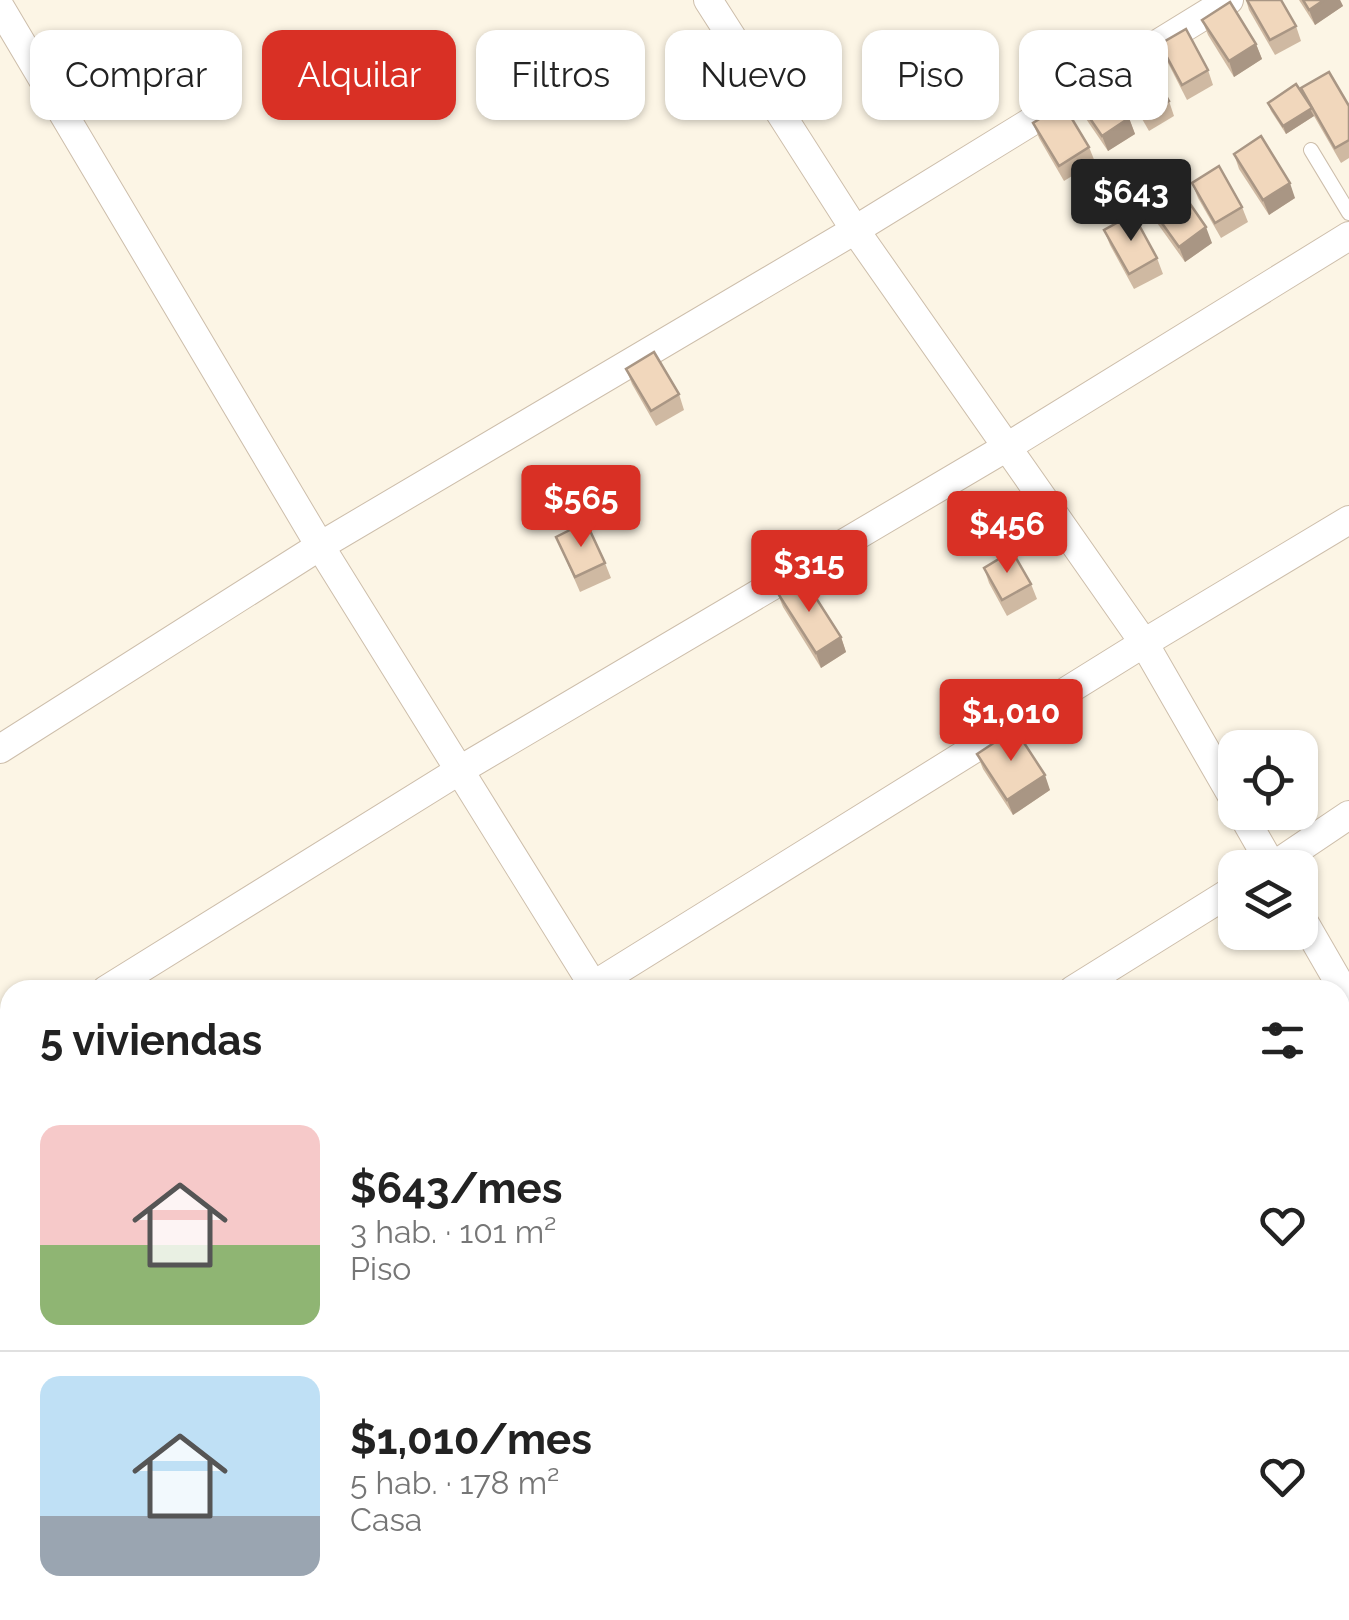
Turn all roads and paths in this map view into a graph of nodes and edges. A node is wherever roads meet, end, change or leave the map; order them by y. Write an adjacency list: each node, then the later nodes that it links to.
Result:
1 (708, 0): 6 (street)
2 (1229, 0): 6 (street)
3 (0, 7): 10 (street)
4 (1311, 150): 5 (lane)
5 (1349, 213)
6 (855, 230): 8 (street); 10 (street)
7 (1349, 236): 8 (street)
8 (1007, 447): 11 (street); 13 (street)
9 (1349, 520): 11 (street)
10 (320, 546): 12 (street); 13 (street)
11 (1144, 643): 14 (street); 21 (street)
12 (0, 749)
13 (460, 770): 19 (street); 20 (street)
14 (1218, 771)
15 (1349, 815): 16 (street)
16 (1297, 850)
17 (1218, 900): 22 (street)
18 (1318, 946): 23 (street)
19 (122, 980)
20 (587, 980)
21 (606, 980)
22 (1089, 980)
23 (1338, 980)

